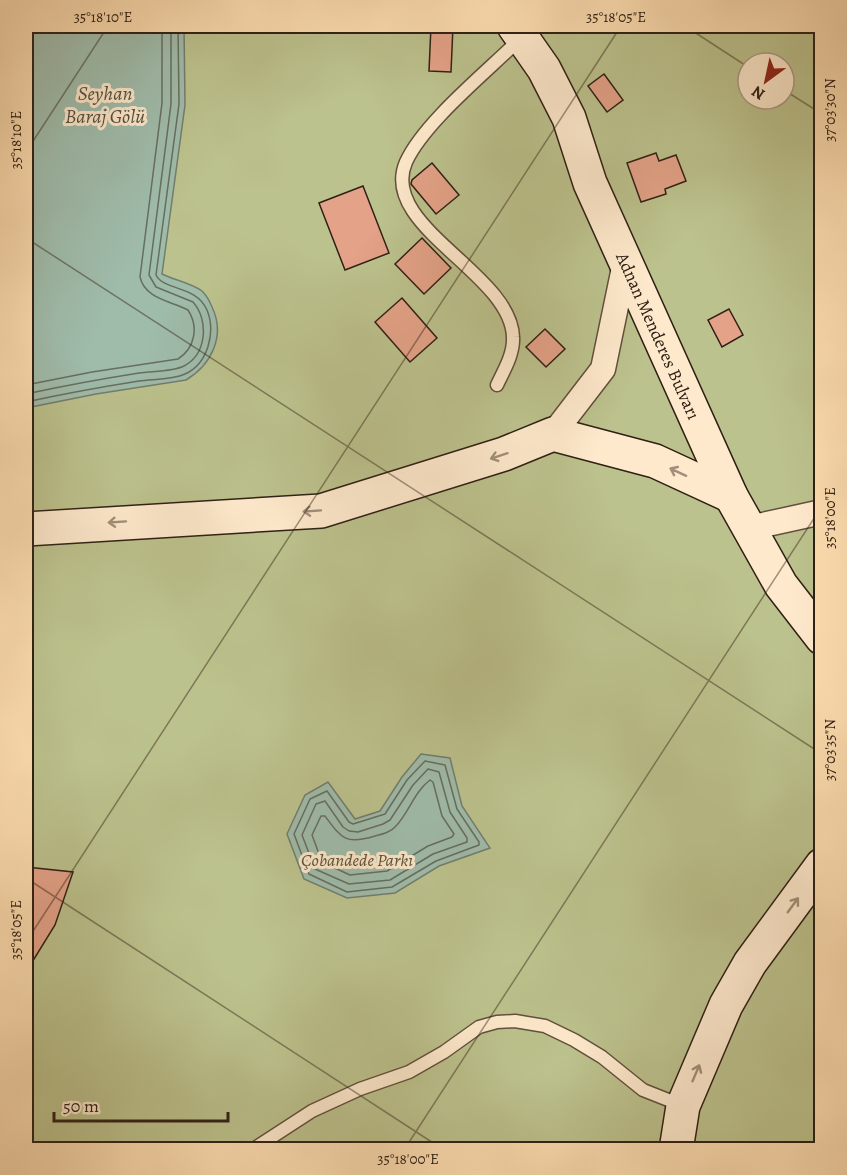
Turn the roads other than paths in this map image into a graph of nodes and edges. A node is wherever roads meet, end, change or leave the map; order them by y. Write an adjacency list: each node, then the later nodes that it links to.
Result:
1 (518, 32): 2 (main road, Adnan Menderes Bulvarı); 3 (lane)
2 (625, 263): 4 (street); 5 (main road, Adnan Menderes Bulvarı)
3 (497, 384)
4 (553, 434): 5 (main road, one-way to 4); 8 (main road, one-way to 8)
5 (731, 496): 7 (main road, Adnan Menderes Bulvarı)
6 (822, 512): 7 (street)
7 (749, 528): 9 (main road, Adnan Menderes Bulvarı)
8 (26, 529)
9 (822, 638)
10 (822, 865): 11 (main road, one-way to 10)
11 (682, 1106): 12 (lane); 13 (main road)
12 (252, 1149)
13 (676, 1149)

